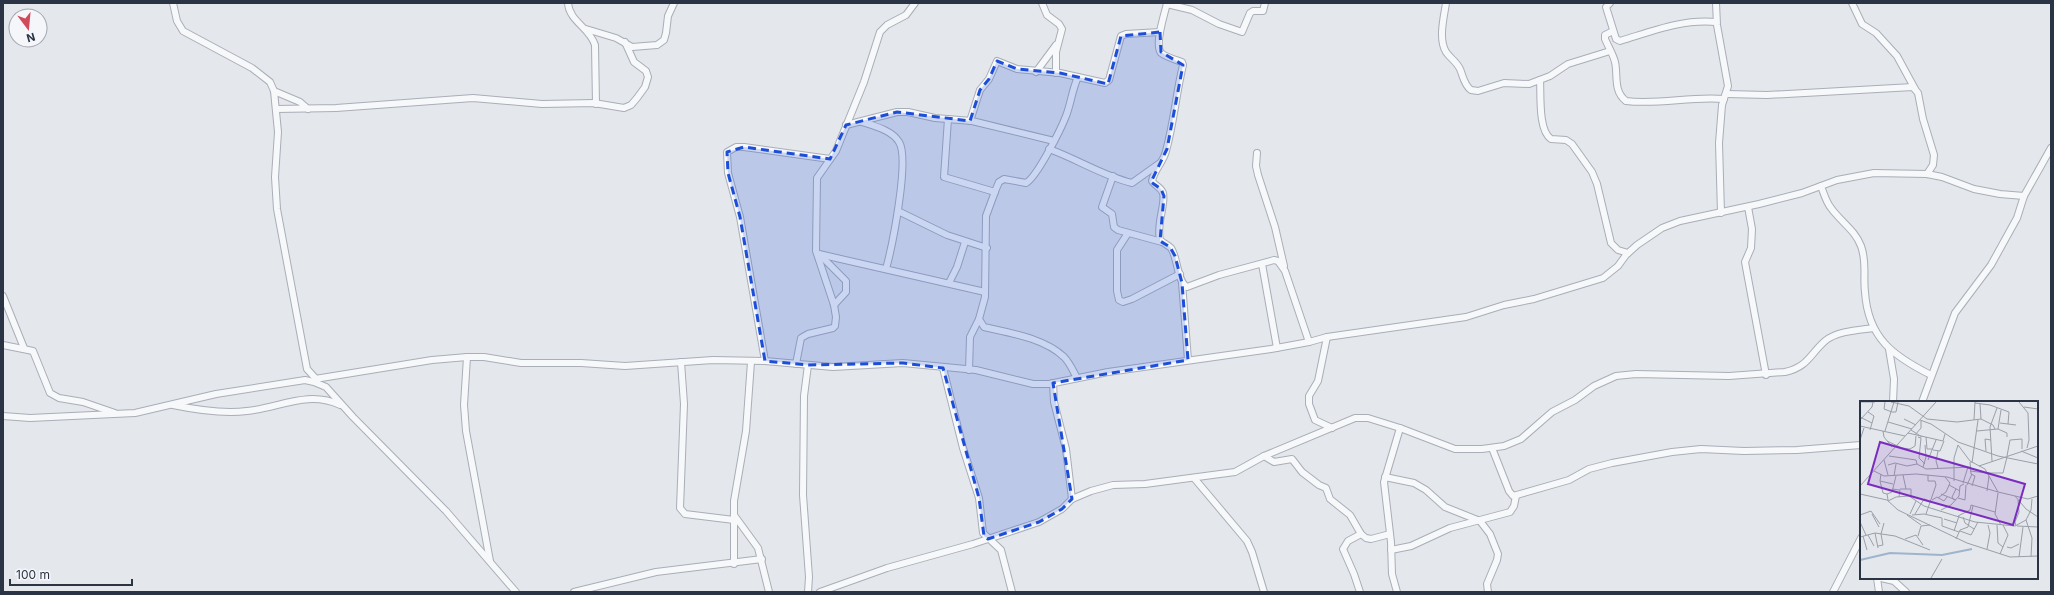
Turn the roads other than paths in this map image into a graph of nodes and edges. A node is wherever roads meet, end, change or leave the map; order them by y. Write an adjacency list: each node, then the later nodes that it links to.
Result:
1 (173, 3): 24 (street)
2 (568, 3): 13 (street)
3 (674, 3): 16 (street)
4 (915, 3): 32 (street)
5 (1042, 3): 17 (street)
6 (1265, 3): 11 (street)
7 (1446, 3): 22 (street)
8 (1610, 3): 14 (street)
9 (1716, 3): 12 (street)
10 (1852, 3): 23 (street)
11 (1167, 4): 15 (street)
12 (1716, 22): 14 (street); 25 (street)
13 (586, 29): 16 (street); 26 (street)
14 (1613, 31): 18 (street)
15 (1160, 32): 21 (street); 38 (street)
16 (626, 42): 26 (street)
17 (1058, 42): 19 (street); 20 (street)
18 (1610, 51): 22 (street); 25 (street)
19 (1036, 72): 20 (street); 30 (street)
20 (1056, 73): 21 (street)
21 (1078, 77): 33 (street)
22 (1540, 80): 52 (street)
23 (1914, 88): 25 (street); 39 (street)
24 (274, 91): 27 (street); 28 (street)
25 (1725, 97): 46 (street)
26 (596, 104): 28 (street)
27 (276, 109): 28 (street); 82 (street)
28 (308, 109)
29 (948, 120): 30 (street); 31 (street); 42 (street)
30 (970, 121): 33 (street)
31 (862, 122): 32 (street); 45 (street)
32 (846, 125): 37 (street)
33 (1054, 140): 35 (street)
34 (2051, 148): 43 (street)
35 (1049, 149): 40 (street); 42 (street)
36 (1257, 153): 55 (street)
37 (830, 159): 51 (street); 72 (street)
38 (1160, 163): 40 (street); 49 (street)
39 (1927, 174): 41 (street); 43 (street)
40 (1112, 176): 47 (street)
41 (1821, 186): 44 (street); 63 (street)
42 (995, 192): 50 (street)
43 (2024, 196): 80 (street)
44 (1748, 207): 46 (street); 79 (street)
45 (898, 211): 48 (street); 54 (street)
46 (1722, 213): 52 (street)
47 (1128, 233): 49 (street); 56 (street)
48 (965, 242): 50 (street); 57 (street)
49 (1162, 242): 56 (street)
50 (987, 248): 59 (street)
51 (817, 252): 54 (street); 61 (street); 61 (street)
52 (1628, 253): 64 (street)
53 (1262, 264): 55 (street); 58 (street); 68 (street)
54 (886, 269): 57 (street)
55 (1285, 271): 65 (street)
56 (1180, 274): 58 (street)
57 (949, 283): 59 (street)
58 (1182, 283): 71 (street)
59 (985, 292): 62 (street)
60 (3, 296): 67 (street)
61 (834, 305): 75 (street)
62 (979, 319): 78 (street); 81 (street)
63 (1873, 328): 69 (street); 79 (street)
64 (1327, 337): 65 (street); 91 (street)
65 (1309, 342): 68 (street)
66 (3, 345): 67 (street)
67 (24, 348): 89 (street)
68 (1277, 348): 71 (street)
69 (1889, 349): 80 (street); 85 (street)
70 (467, 357): 73 (street); 82 (street); 108 (street)
71 (1188, 360): 81 (street)
72 (765, 361): 74 (street); 75 (street)
73 (681, 362): 74 (street); 100 (street)
74 (751, 362): 100 (street)
75 (796, 364): 76 (street)
76 (808, 365): 77 (street); 115 (street)
77 (943, 368): 78 (street); 104 (street)
78 (969, 370): 83 (street)
79 (1766, 375): 94 (street)
80 (1931, 375): 86 (street)
81 (1077, 378): 83 (street)
82 (315, 379): 84 (street)
83 (1053, 383): 99 (street)
84 (326, 387): 87 (street); 88 (street)
85 (1893, 401)
86 (1922, 401)
87 (169, 405): 88 (street); 89 (street)
88 (344, 406): 108 (street)
89 (119, 414): 90 (street)
90 (3, 416)
91 (1332, 428): 92 (street); 95 (street)
92 (1400, 428): 94 (street); 96 (street)
93 (1860, 445): 98 (street)
94 (1492, 448): 98 (street)
95 (1264, 456): 97 (street); 102 (street)
96 (1385, 477): 101 (street); 103 (street)
97 (1194, 478): 99 (street); 118 (street)
98 (1516, 496): 101 (street)
99 (1072, 499): 104 (street)
100 (734, 517): 107 (street); 109 (street)
101 (1480, 521): 106 (street); 121 (street)
102 (1361, 534): 103 (street); 119 (street)
103 (1390, 534): 106 (street)
104 (988, 539): 116 (street); 117 (street)
105 (1860, 540): 122 (street)
106 (1391, 550): 120 (street)
107 (762, 560): 109 (street); 114 (street)
108 (490, 562): 112 (street)
109 (734, 564): 113 (street)
110 (1877, 579): 123 (street)
111 (1885, 579): 124 (street)
112 (516, 592)
113 (574, 592)
114 (770, 592)
115 (808, 592)
116 (820, 592)
117 (1012, 592)
118 (1264, 592)
119 (1360, 592)
120 (1397, 592)
121 (1488, 592)
122 (1833, 592)
123 (1879, 592)
124 (1906, 592)

